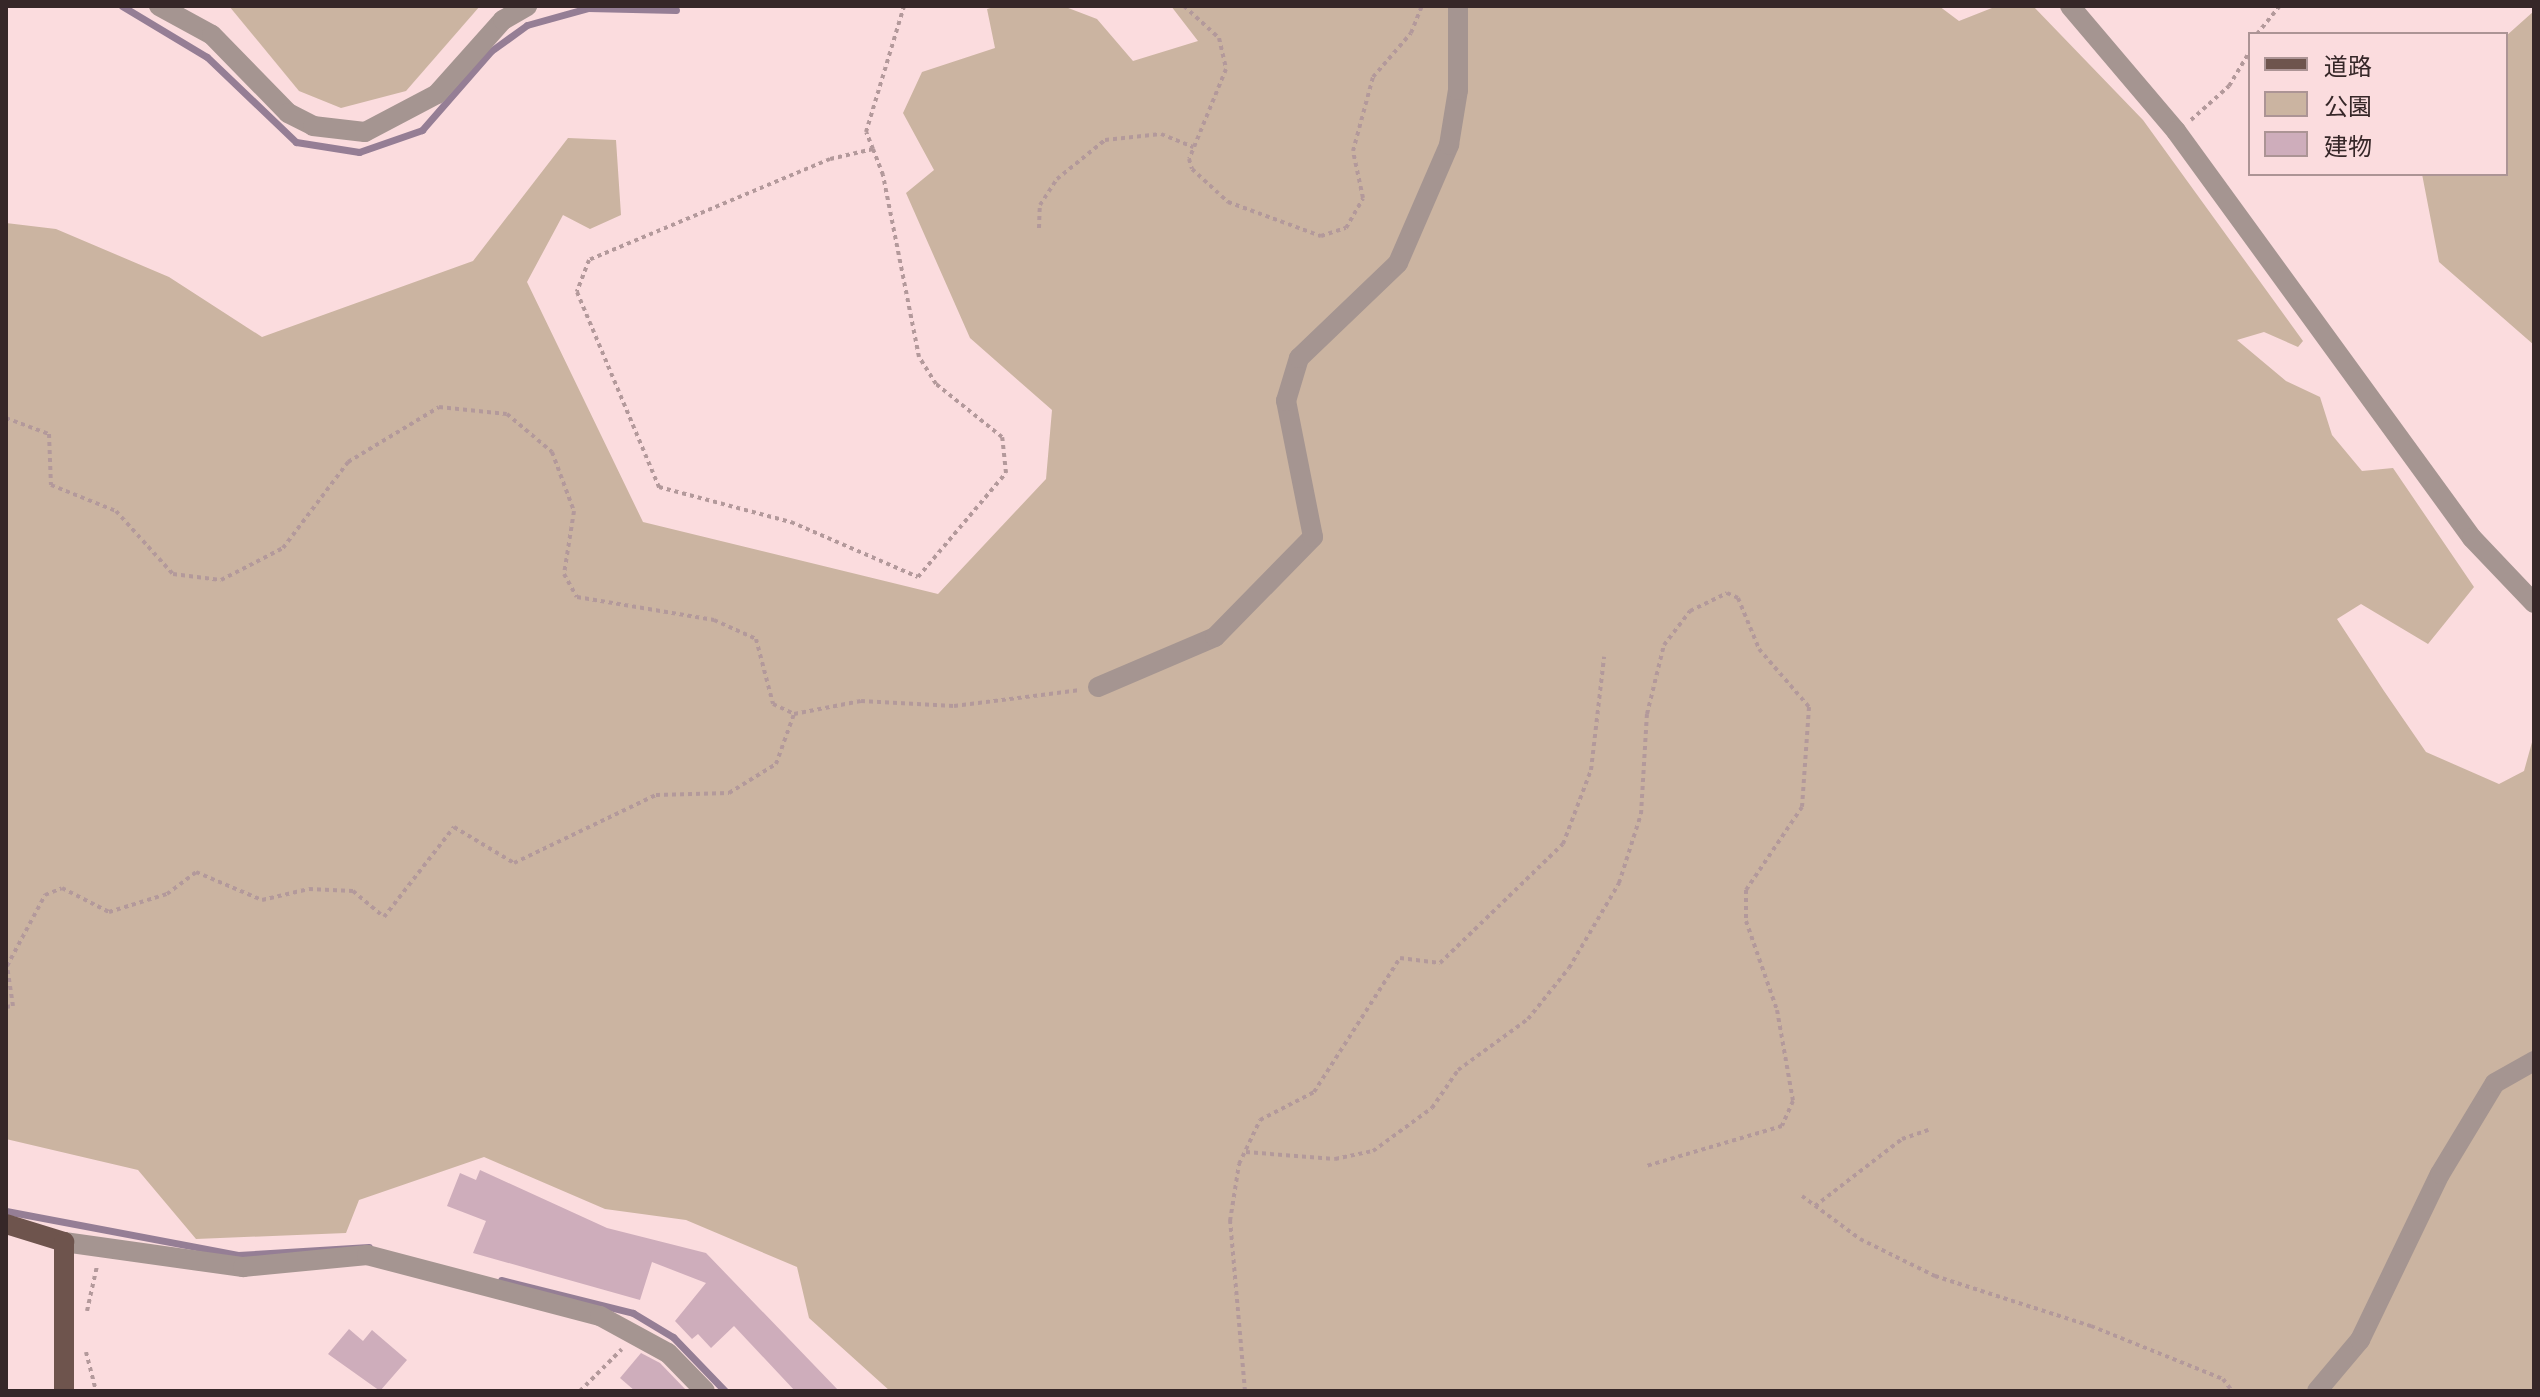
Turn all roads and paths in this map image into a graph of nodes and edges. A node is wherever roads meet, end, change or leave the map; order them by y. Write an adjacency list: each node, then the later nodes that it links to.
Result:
1 (159, 6): 2 (street)
2 (527, 6)
3 (726, 6): 4 (path)
4 (747, 6)
5 (904, 6): 15 (path)
6 (1184, 6): 14 (path)
7 (1422, 6): 14 (path)
8 (1458, 6): 20 (street)
9 (2280, 6): 11 (path)
10 (2075, 8): 13 (street)
11 (2259, 32)
12 (2248, 54): 13 (path)
13 (2176, 131): 18 (street)
14 (1194, 147): 16 (path)
15 (873, 149): 15 (path)
16 (1039, 228)
17 (6, 418): 21 (path)
18 (2534, 603)
19 (1604, 657): 25 (path)
20 (1098, 687): 21 (path)
21 (794, 714): 22 (path)
22 (6, 1007)
23 (2534, 1061): 41 (street)
24 (1928, 1130): 28 (path)
25 (1246, 1152): 26 (path); 39 (path)
26 (1646, 1166)
27 (1802, 1196): 28 (path)
28 (1815, 1206): 40 (path)
29 (6, 1224): 30 (main road)
30 (64, 1242): 31 (street); 35 (main road)
31 (105, 1249): 32 (path); 33 (street)
32 (87, 1318)
33 (638, 1333): 37 (path); 38 (street)
34 (86, 1334): 36 (path)
35 (64, 1391)
36 (96, 1391)
37 (580, 1391)
38 (705, 1391)
39 (1245, 1391)
40 (2232, 1391)
41 (2317, 1391)

